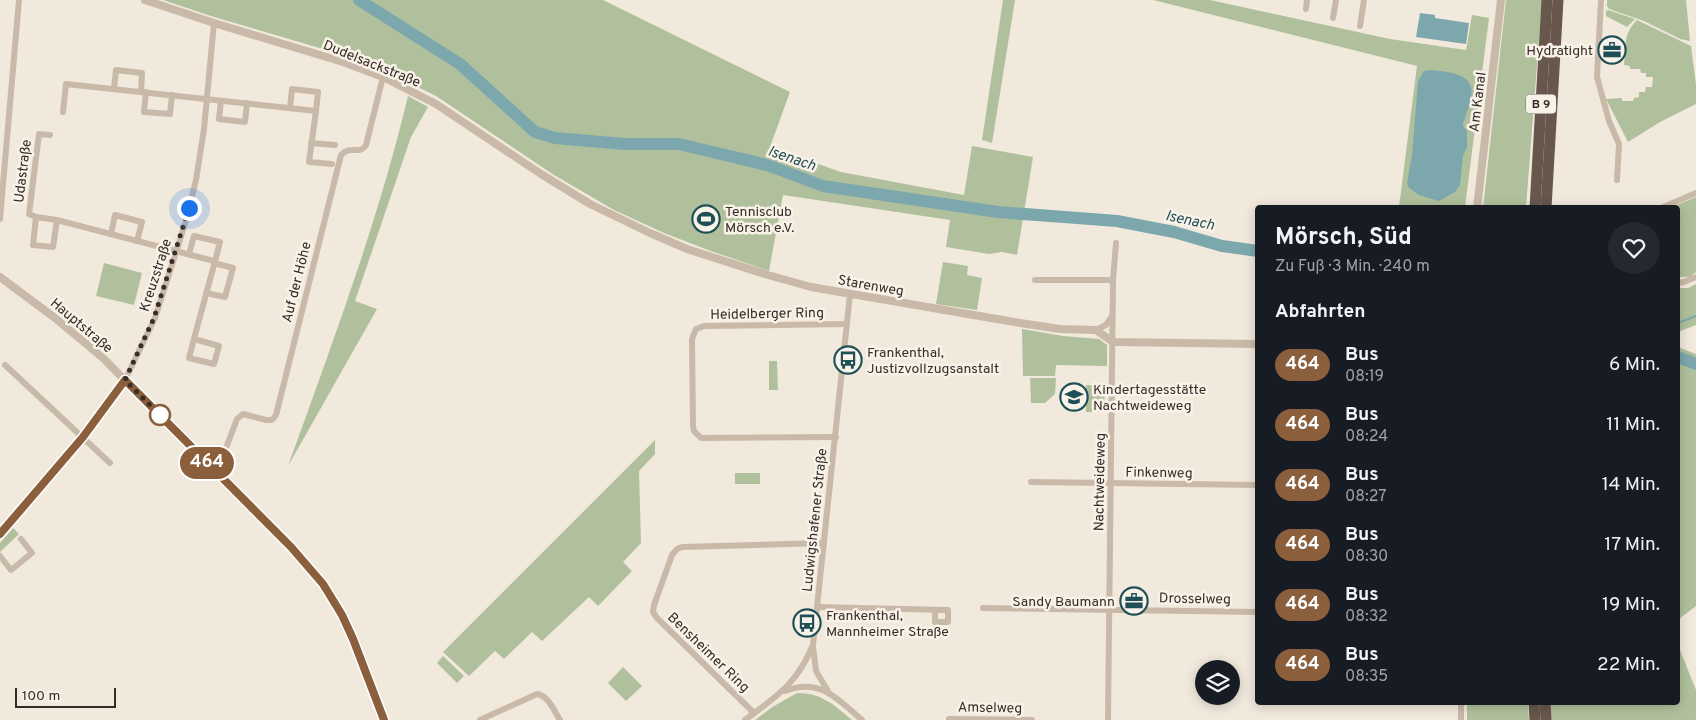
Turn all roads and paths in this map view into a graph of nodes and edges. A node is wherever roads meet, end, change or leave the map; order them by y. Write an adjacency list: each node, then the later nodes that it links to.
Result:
1 (18, 0): 35 (street)
2 (145, 0): 12 (street, Dudelsackstraße)
3 (1307, 0): 10 (street)
4 (1336, 0): 11 (street)
5 (1364, 0): 13 (street)
6 (1501, 0): 30 (street, Am Kanal)
7 (1546, 0): 31 (highway, B 9)
8 (1558, 0): 32 (highway, B 9)
9 (1601, 0): 28 (street)
10 (1306, 9)
11 (1333, 18)
12 (214, 24): 14 (street, Dudelsackstraße); 18 (street, Kreuzstraße)
13 (1360, 26)
14 (383, 77): 37 (street, Dudelsackstraße); 62 (street, Auf der Höhe)
15 (114, 89): 16 (street); 16 (street); 23 (street)
16 (143, 92): 17 (street); 17 (street)
17 (172, 95): 18 (street)
18 (207, 99): 19 (street); 41 (street, Kreuzstraße)
19 (221, 100): 20 (street); 20 (street)
20 (247, 103): 21 (street)
21 (290, 108): 22 (street); 22 (street)
22 (316, 111): 25 (street)
23 (63, 112)
24 (50, 135): 34 (street, Udastraße)
25 (311, 143): 26 (street); 27 (street)
26 (335, 145)
27 (332, 164)
28 (1617, 180)
29 (1696, 193): 33 (street)
30 (1477, 205)
31 (1535, 205)
32 (1546, 205)
33 (1668, 205)
34 (36, 217): 36 (street, Udastraße); 36 (street, Udastraße)
35 (0, 219)
36 (57, 220): 38 (street, Udastraße)
37 (650, 233): 50 (street, Starenweg)
38 (111, 234): 39 (street, Udastraße); 39 (street)
39 (137, 241): 41 (street, Udastraße)
40 (1116, 244): 47 (street, Nachtweideweg)
41 (177, 251): 42 (street, Udastraße); 58 (street, Kreuzstraße)
42 (189, 254): 43 (street, Udastraße); 43 (street)
43 (214, 262): 49 (street); 49 (street, Udastraße)
44 (0, 277): 58 (street, Hauptstraße)
45 (1696, 277): 48 (street)
46 (1035, 280): 47 (street)
47 (1113, 280): 51 (street, Nachtweideweg)
48 (1680, 283)
49 (206, 292): 54 (street)
50 (850, 294): 52 (street, Ludwigshafener Straße); 53 (street, Starenweg)
51 (1113, 315): 53 (street); 55 (street, Nachtweideweg)
52 (847, 324): 60 (street, Ludwigshafener Straße); 60 (street, Heidelberger Ring)
53 (1096, 330): 55 (street)
54 (194, 340): 54 (street)
55 (1113, 342): 56 (street); 64 (street, Nachtweideweg)
56 (1255, 344)
57 (5, 365): 59 (street)
58 (125, 380): 59 (street, Kreuzstraße); 62 (street, Hauptstraße)
59 (83, 437): 61 (street); 66 (street, Kreuzstraße)
60 (836, 437): 68 (street, Ludwigshafener Straße)
61 (110, 463)
62 (210, 466): 83 (street, Hauptstraße)
63 (1031, 482): 64 (street, Finkenweg)
64 (1112, 484): 65 (street, Finkenweg); 73 (street, Nachtweideweg)
65 (1255, 485)
66 (0, 534)
67 (21, 539): 69 (street)
68 (824, 543): 70 (street, Ludwigshafener Straße); 81 (street, Bensheimer Ring)
69 (0, 556)
70 (817, 607): 72 (street); 75 (street, Ludwigshafener Straße)
71 (983, 608): 73 (street, Drosselweg)
72 (935, 610)
73 (1110, 610): 74 (street, Drosselweg); 89 (street, Nachtweideweg)
74 (1255, 612)
75 (813, 645): 76 (street, Ludwigshafener Straße); 77 (street)
76 (783, 692): 77 (street); 81 (street, Ludwigshafener Straße)
77 (828, 692): 87 (street)
78 (1461, 705): 90 (street)
79 (1534, 705): 91 (highway)
80 (1545, 705): 92 (highway)
81 (754, 713): 86 (street, Ludwigshafener Straße)
82 (949, 719): 88 (street, Amselweg)
83 (384, 720)
84 (480, 720): 85 (street)
85 (560, 720)
86 (745, 720)
87 (862, 720)
88 (1032, 720)
89 (1108, 720)
90 (1461, 720)
91 (1535, 720)
92 (1546, 720)

